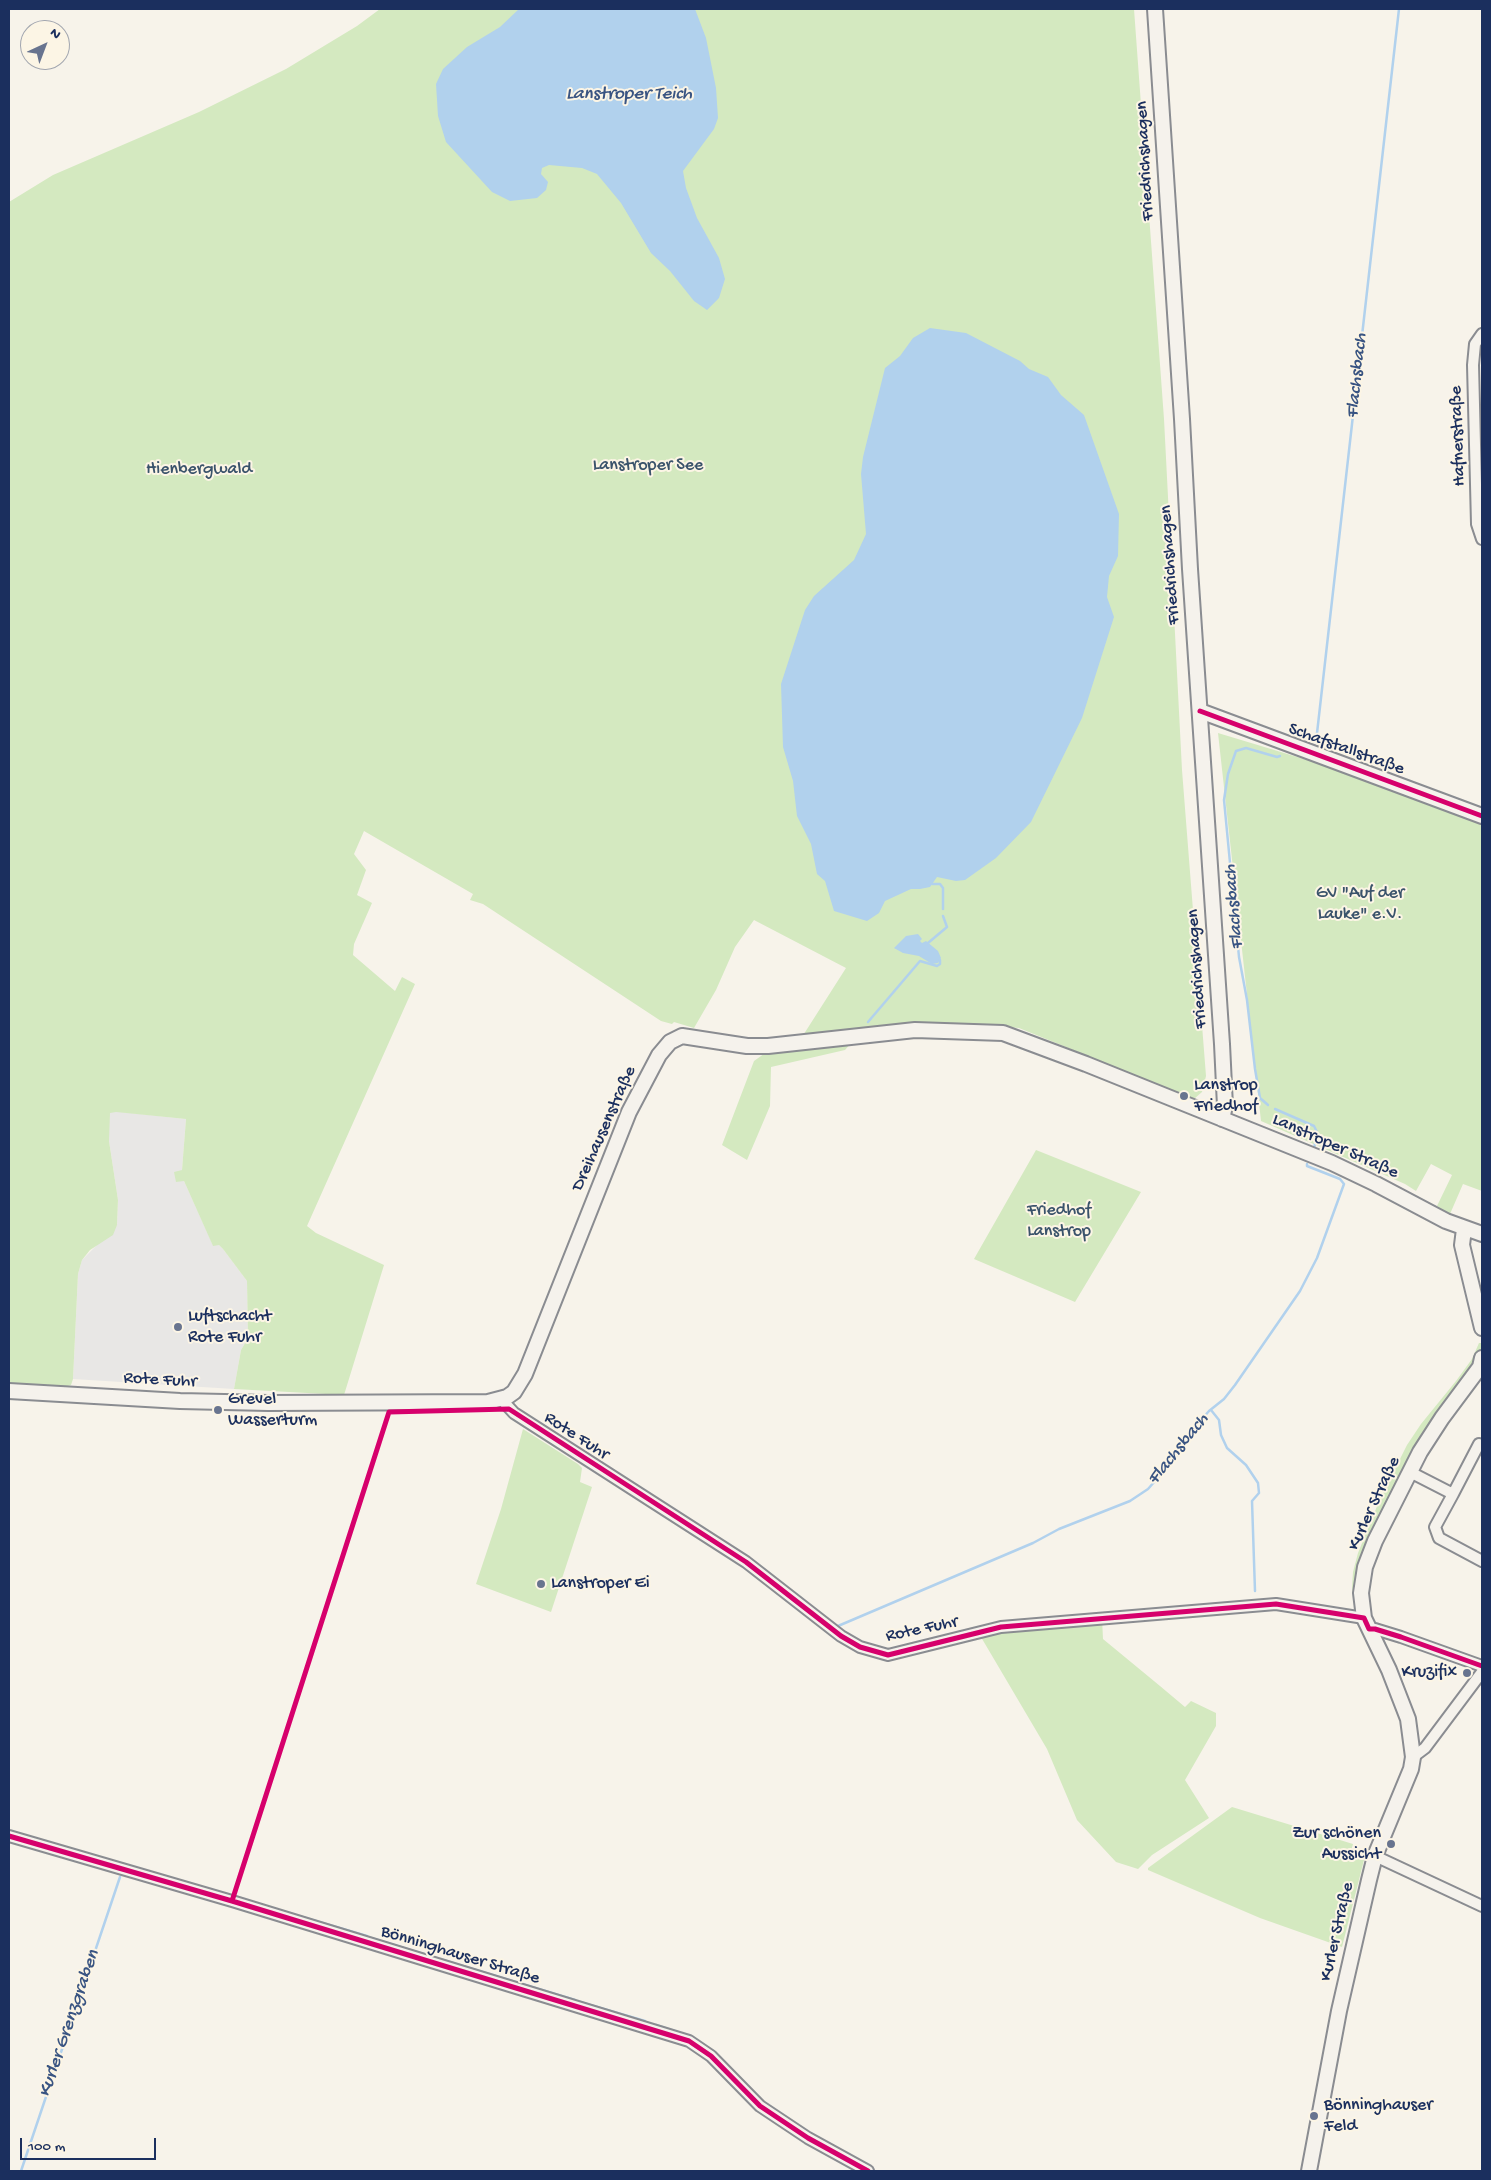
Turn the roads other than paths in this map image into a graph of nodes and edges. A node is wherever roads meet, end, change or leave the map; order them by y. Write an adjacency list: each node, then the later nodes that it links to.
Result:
1 (1155, 9): 4 (main road, Friedrichshagen)
2 (1482, 334): 3 (street, Hafnerstraße)
3 (1482, 539)
4 (1200, 711): 5 (main road, Schafstallstraße); 7 (main road, Friedrichshagen)
5 (1482, 816)
6 (1086, 1064): 7 (main road, Lanstroper Straße); 13 (main road, Dreihausenstraße)
7 (1222, 1119): 8 (main road, Lanstroper Straße)
8 (1464, 1229): 9 (main road, Lanstroper Straße); 10 (main road)
9 (1482, 1234)
10 (1482, 1328)
11 (1482, 1358): 15 (main road, Kurler Straße)
12 (9, 1391): 13 (main road, Rote Fuhr)
13 (502, 1400): 18 (street, Rote Fuhr)
14 (1482, 1446): 16 (street)
15 (1410, 1472): 16 (street); 18 (main road, Kurler Straße)
16 (1452, 1494): 17 (street)
17 (1482, 1562)
18 (1366, 1624): 19 (street, Rote Fuhr); 21 (main road, Kurler Straße)
19 (1482, 1666)
20 (1482, 1672): 21 (street)
21 (1413, 1757): 23 (main road, Kurler Straße)
22 (9, 1836): 25 (street, Bönninghauser Straße)
23 (1376, 1856): 24 (street); 26 (main road, Kurler Straße)
24 (1482, 1906)
25 (868, 2171)
26 (1309, 2171)

